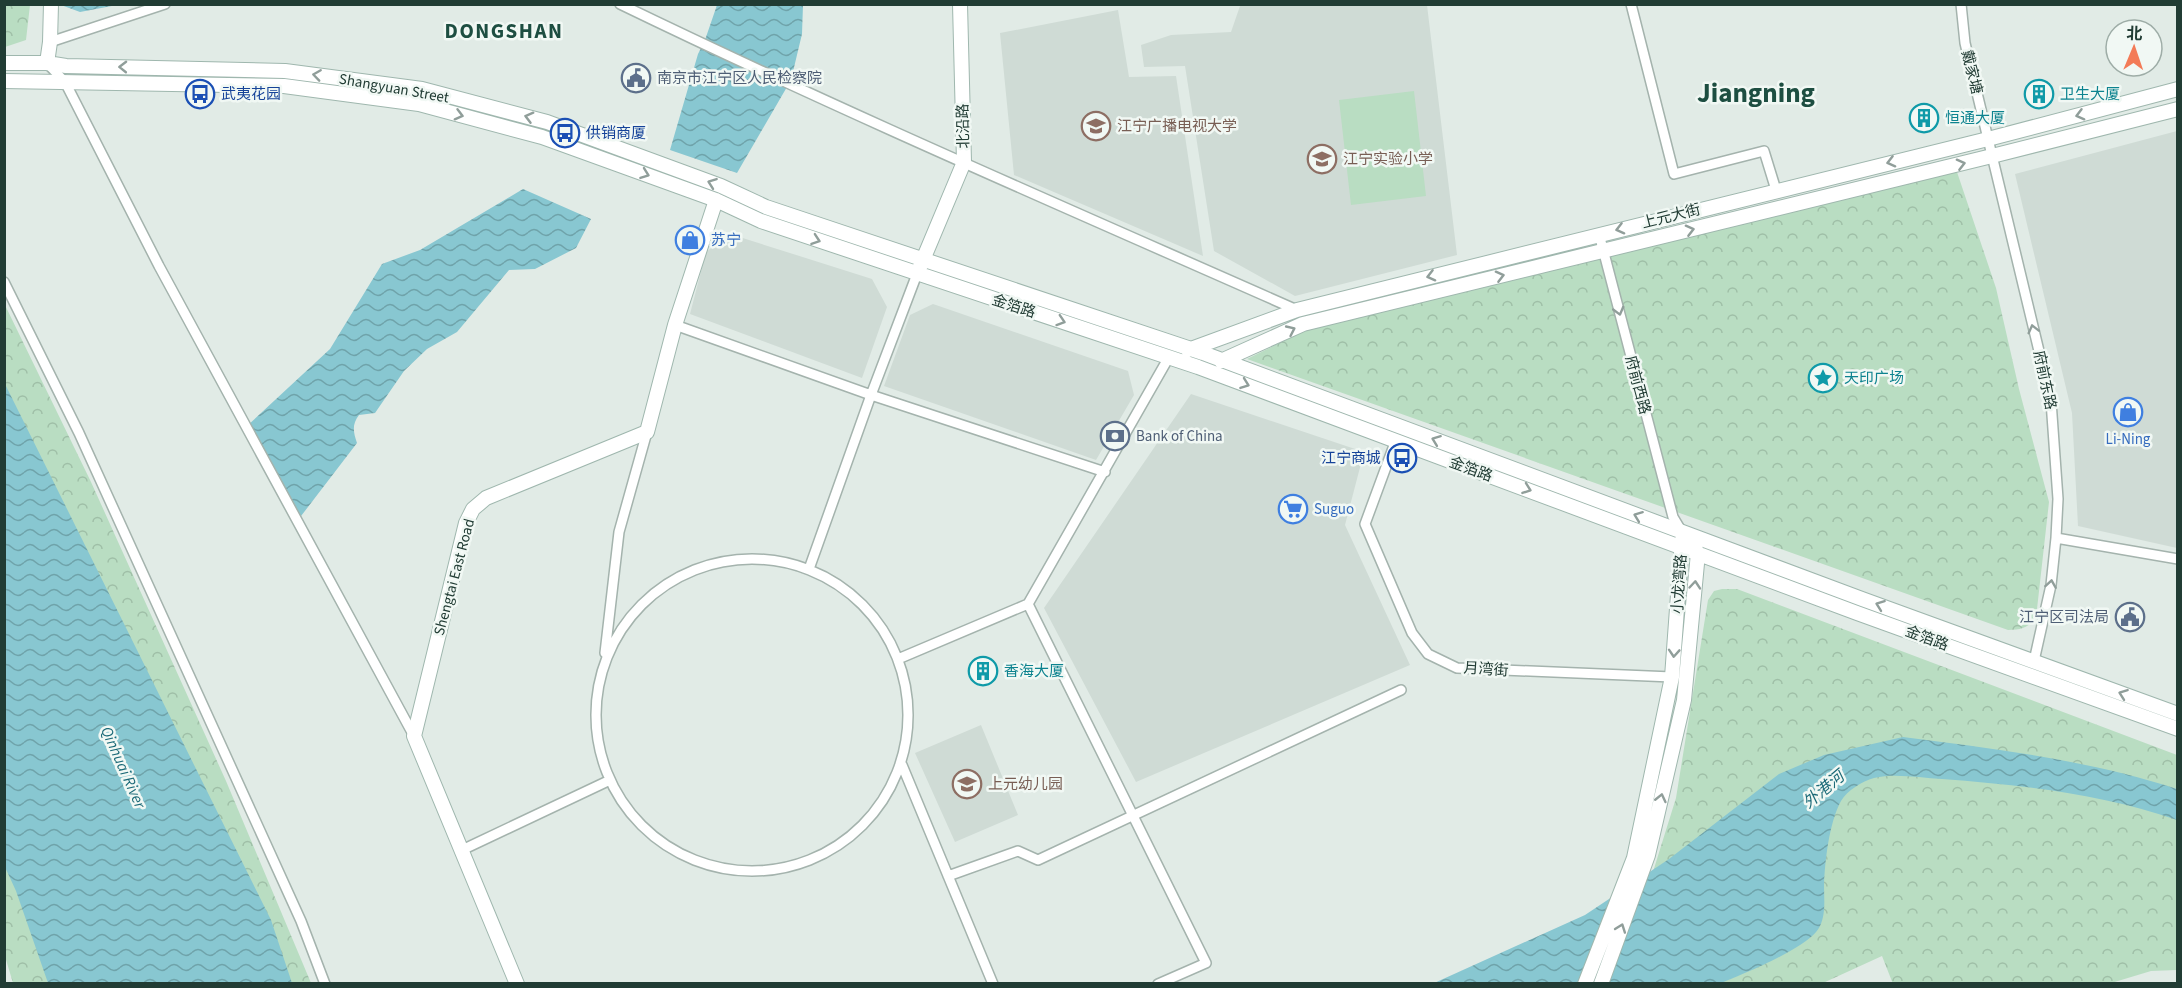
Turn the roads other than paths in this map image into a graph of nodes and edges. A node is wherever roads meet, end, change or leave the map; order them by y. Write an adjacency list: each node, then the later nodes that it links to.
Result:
1 (51, 4): 7 (main road)
2 (165, 4): 7 (street)
3 (620, 4): 16 (street)
4 (960, 4): 16 (main road, 北沿路)
5 (1631, 4): 17 (street)
6 (1961, 4): 14 (street, 戴家塘)
7 (50, 42): 9 (main road)
8 (4, 63): 9 (main road, Shangyuan Street)
9 (47, 63): 11 (street); 19 (main road, Shangyuan Street, one-way to 9)
10 (4, 81): 11 (main road, Shangyuan Street)
11 (65, 82): 18 (main road, Shangyuan Street, one-way to 18); 50 (street)
12 (2178, 89): 14 (main road, 上元大街, one-way to 14)
13 (2178, 109): 15 (main road, 上元大街)
14 (1988, 139): 15 (street, 府前东路); 17 (main road, 上元大街, one-way to 17)
15 (1992, 156): 22 (main road, 上元大街, one-way to 15); 37 (street, 府前东路, one-way to 15)
16 (964, 162): 23 (main road, 北沿路); 26 (street)
17 (1776, 190): 21 (main road, 上元大街, one-way to 21)
18 (716, 200): 20 (main road, Shangyuan Street); 27 (main road)
19 (766, 207): 23 (main road, 金箔路)
20 (761, 221): 24 (main road, 金箔路, one-way to 24)
21 (1599, 234): 22 (street, 府前西路); 26 (main road, 上元大街, one-way to 26)
22 (1603, 251): 30 (main road, 上元大街, one-way to 22); 36 (street, 府前西路, one-way to 36)
23 (923, 260): 24 (main road, 北沿路); 28 (main road, 金箔路)
24 (917, 274): 29 (main road, 金箔路, one-way to 29); 32 (street)
25 (4, 282): 57 (street)
26 (1297, 310): 28 (main road, 上元大街)
27 (675, 325): 32 (street); 33 (main road)
28 (1191, 349): 29 (main road, 上元大街); 30 (main road, 金箔路)
29 (1169, 357): 31 (main road, 金箔路); 35 (street)
30 (1224, 361): 31 (main road, 上元大街); 36 (main road, 金箔路, one-way to 30)
31 (1198, 367): 34 (main road, 金箔路, one-way to 34)
32 (871, 395): 35 (street); 41 (street)
33 (647, 432): 43 (street); 50 (main road, Shengtai East Road)
34 (1396, 440): 38 (main road, 金箔路, one-way to 38); 46 (street, 月湾街)
35 (1105, 472): 42 (street)
36 (1683, 532): 38 (main road, 小龙湾路); 39 (main road, 小龙湾路); 45 (main road, 金箔路, one-way to 36)
37 (2056, 537): 40 (street); 45 (street, 府前东路, one-way to 37)
38 (1682, 547): 39 (main road, 金箔路); 46 (main road, 小龙湾路, one-way to 46)
39 (1698, 553): 49 (main road, 金箔路); 55 (main road, 小龙湾路, one-way to 39)
40 (2178, 559)
41 (808, 569): 43 (street); 44 (street)
42 (1028, 604): 44 (street); 53 (street)
43 (605, 658): 52 (street)
44 (898, 659): 51 (street)
45 (2034, 662): 48 (main road, 金箔路, one-way to 45)
46 (1672, 677): 55 (main road, 小龙湾路)
47 (1401, 690): 53 (street)
48 (2178, 714)
49 (2178, 729)
50 (414, 736): 54 (main road)
51 (902, 765): 52 (street); 56 (street)
52 (608, 782): 54 (street)
53 (1133, 816): 56 (street); 60 (street)
54 (462, 850): 58 (main road)
55 (1641, 856): 61 (main road, 小龙湾路); 62 (main road, 小龙湾路, one-way to 55)
56 (948, 876): 59 (street)
57 (325, 984)
58 (517, 984)
59 (993, 984)
60 (1158, 984)
61 (1585, 984)
62 (1601, 984)

